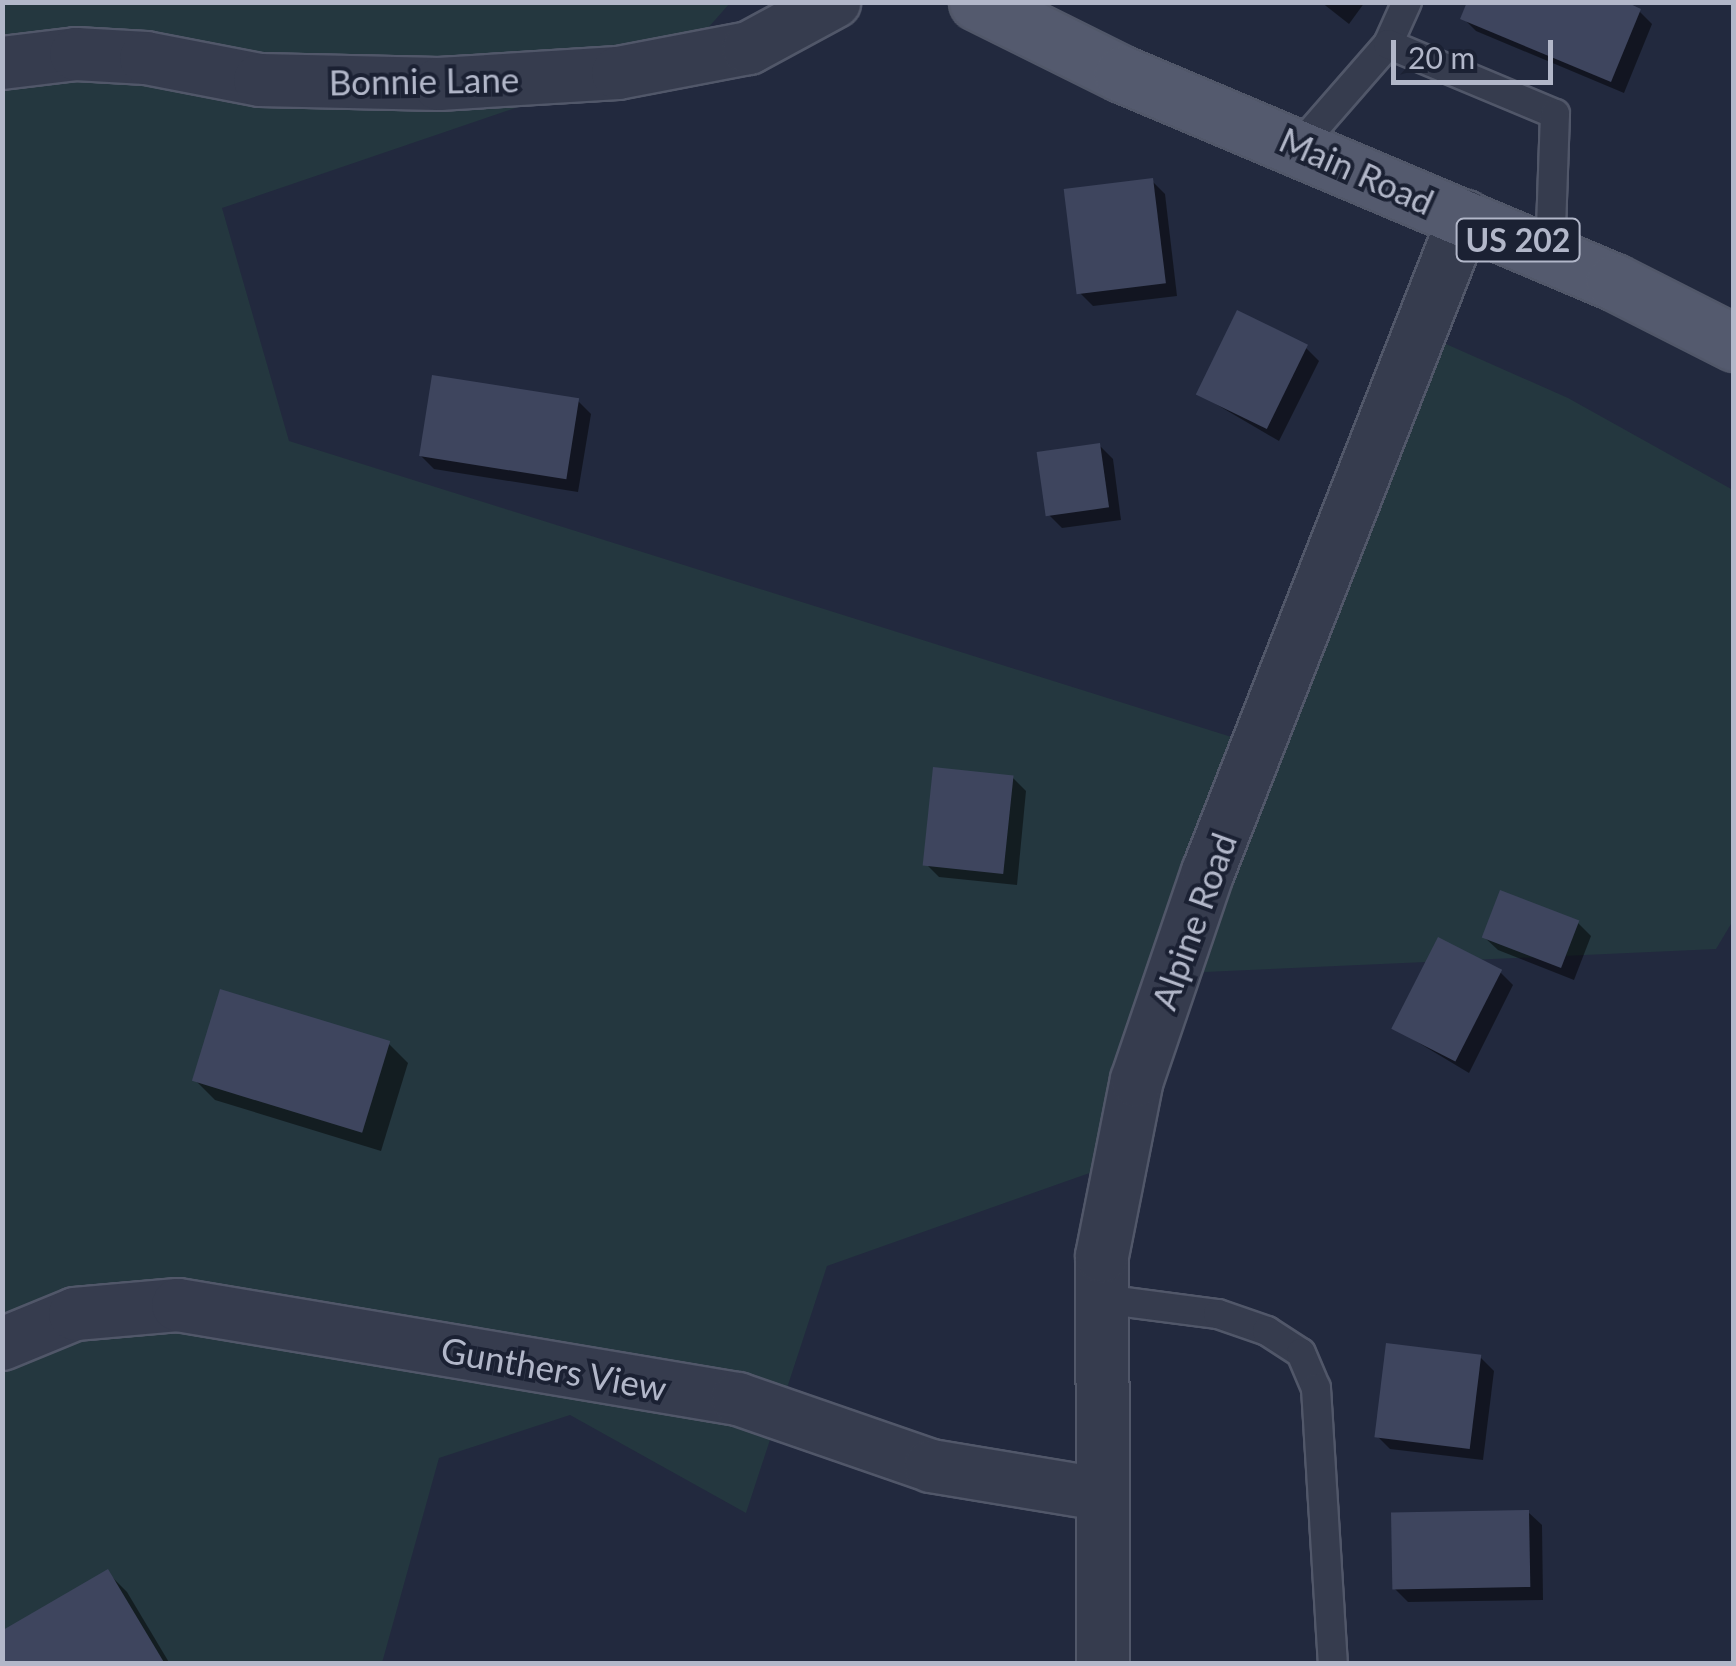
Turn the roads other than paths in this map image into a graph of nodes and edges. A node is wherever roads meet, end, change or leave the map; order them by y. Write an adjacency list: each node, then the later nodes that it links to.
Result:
1 (834, 2): 5 (street, Bonnie Lane)
2 (977, 2): 6 (main road, Main Road / US 202)
3 (1407, 2): 4 (lane)
4 (1388, 44): 6 (lane); 8 (lane)
5 (2, 63)
6 (1300, 145): 7 (main road, Main Road / US 202)
7 (1464, 217): 8 (main road, Main Road / US 202); 10 (street, Alpine Road)
8 (1550, 254): 9 (main road, Main Road / US 202)
9 (1734, 343)
10 (1102, 1300): 12 (street, Alpine Road); 14 (lane)
11 (2, 1344): 12 (street, Gunthers View)
12 (1101, 1494): 13 (street, Alpine Road)
13 (1103, 1664)
14 (1333, 1664)

